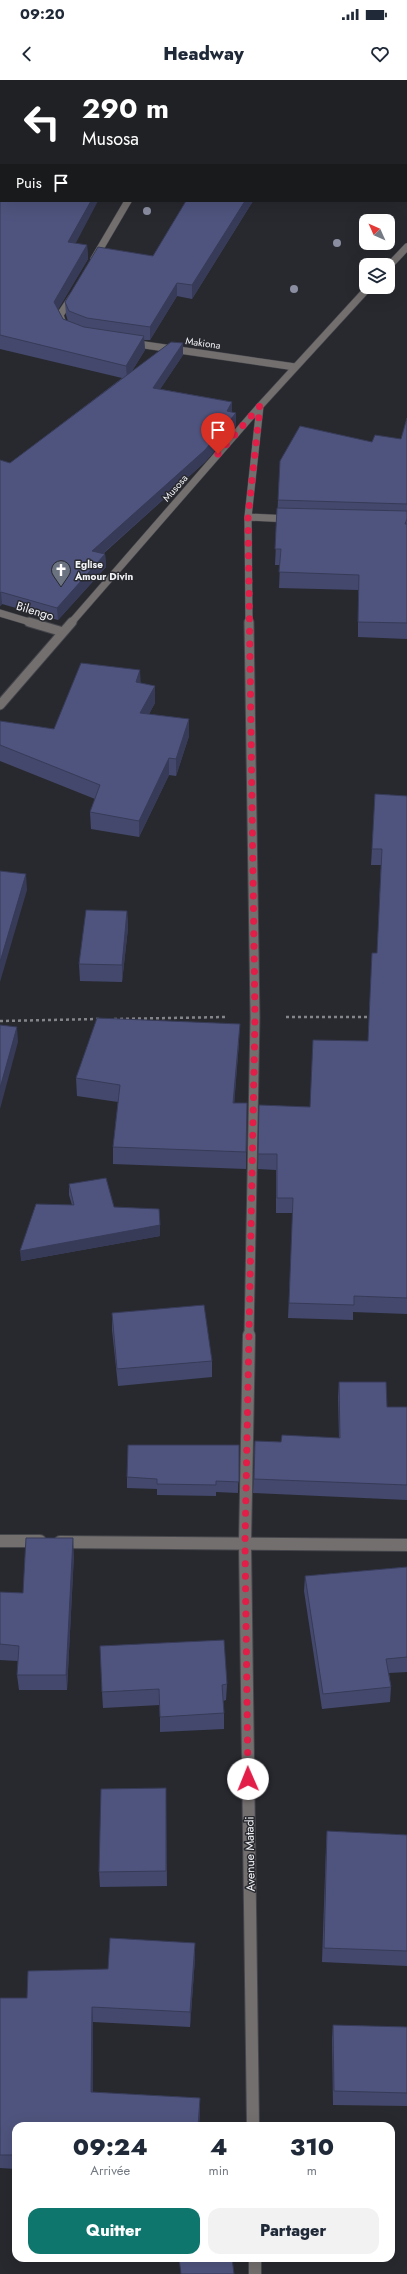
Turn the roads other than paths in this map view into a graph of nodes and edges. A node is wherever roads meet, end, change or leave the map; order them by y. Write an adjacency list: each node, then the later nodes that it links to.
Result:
1 (127, 202): 4 (street)
2 (407, 247): 3 (street)
3 (395, 260)
4 (89, 267)
5 (76, 293): 7 (street)
6 (363, 294): 9 (street, Musosa)
7 (69, 332)
8 (124, 342): 9 (street, Makiona)
9 (295, 367): 10 (street, Musosa)
10 (260, 406): 11 (street, Avenue Matadi); 14 (street, Musosa)
11 (248, 517): 12 (street); 17 (street, Avenue Matadi)
12 (296, 519)
13 (0, 613): 14 (street, Bilengo)
14 (63, 632): 15 (street, Musosa)
15 (0, 705)
16 (0, 1541): 17 (street)
17 (245, 1543): 18 (street); 19 (street, Avenue Matadi)
18 (407, 1545)
19 (253, 2122)
20 (255, 2262): 21 (street)
21 (255, 2274)

